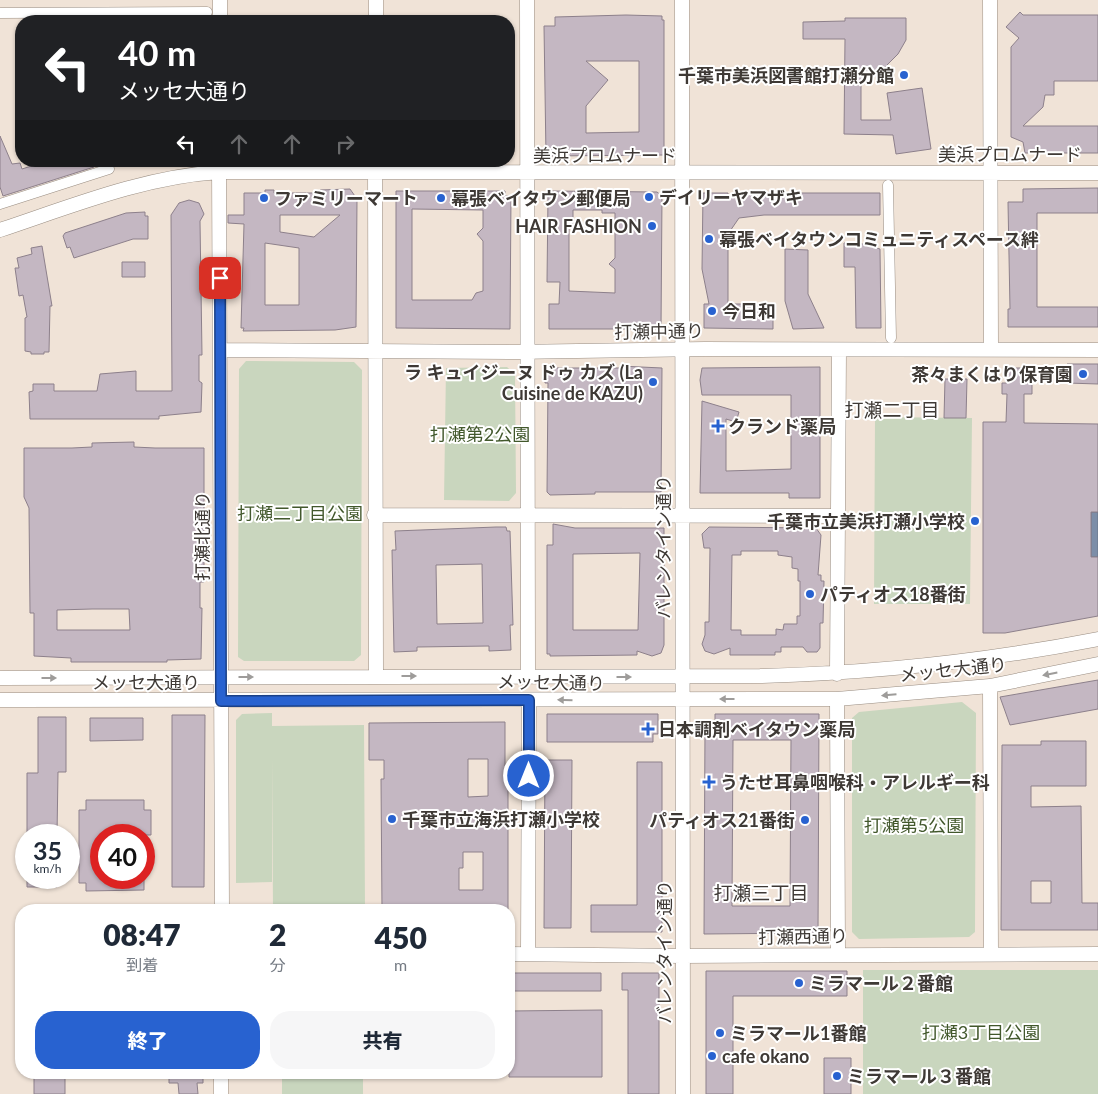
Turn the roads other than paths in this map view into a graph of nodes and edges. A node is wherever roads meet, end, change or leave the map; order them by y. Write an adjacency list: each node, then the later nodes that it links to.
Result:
1 (220, 0): 8 (street)
2 (376, 0): 9 (street)
3 (527, 0): 14 (street)
4 (682, 0): 15 (street, バレンタイン通り)
5 (990, 0): 16 (street)
6 (207, 12): 7 (street)
7 (0, 13)
8 (220, 15)
9 (376, 15)
10 (219, 167): 20 (street, 美浜プロムナード); 24 (street, 打瀬北通り)
11 (375, 167): 27 (street)
12 (397, 167): 14 (street, 美浜プロムナード)
13 (109, 169): 19 (street)
14 (529, 173): 15 (street, 美浜プロムナード); 28 (street)
15 (683, 173): 16 (street, 美浜プロムナード); 22 (street, バレンタイン通り)
16 (990, 173): 17 (street, 美浜プロムナード); 23 (street)
17 (1098, 173)
18 (888, 186): 21 (street)
19 (0, 204)
20 (0, 230)
21 (891, 338)
22 (682, 349): 25 (street, 打瀬中通り); 28 (street, 打瀬中通り); 29 (street, バレンタイン通り)
23 (991, 349): 25 (street, 打瀬中通り); 26 (street, 打瀬中通り)
24 (220, 350): 27 (street, 打瀬中通り); 39 (street, 打瀬北通り)
25 (839, 350): 32 (street)
26 (1098, 350)
27 (375, 351): 28 (street, 打瀬中通り); 30 (street)
28 (528, 352): 31 (street)
29 (682, 514): 31 (street); 32 (street); 38 (street, バレンタイン通り)
30 (374, 515): 31 (street); 36 (street)
31 (528, 516): 37 (street)
32 (838, 516): 35 (street)
33 (1098, 640): 35 (street, メッセ大通り)
34 (1098, 664): 41 (street, メッセ大通り, one-way to 41)
35 (837, 674): 38 (street, メッセ大通り)
36 (376, 676): 37 (street, メッセ大通り, one-way to 37); 39 (street, メッセ大通り, one-way to 36)
37 (528, 676): 38 (street, メッセ大通り, one-way to 38)
38 (682, 676): 42 (street, バレンタイン通り)
39 (221, 677): 40 (street, メッセ大通り, one-way to 39); 46 (street, 打瀬北通り)
40 (0, 678)
41 (990, 686): 45 (street, メッセ大通り, one-way to 45); 51 (street)
42 (682, 699): 44 (street, メッセ大通り, one-way to 44); 45 (street, メッセ大通り, one-way to 42); 53 (street, バレンタイン通り)
43 (0, 700): 46 (street, メッセ大通り)
44 (529, 700): 46 (street, メッセ大通り); 49 (street)
45 (837, 700): 50 (street)
46 (221, 701): 47 (street, 打瀬北通り)
47 (222, 904)
48 (515, 954): 49 (street, 打瀬西通り)
49 (528, 954): 53 (street, 打瀬西通り)
50 (838, 954): 51 (street, 打瀬西通り); 53 (street, 打瀬西通り)
51 (991, 954): 52 (street, 打瀬西通り)
52 (1098, 954)
53 (682, 956): 56 (street, バレンタイン通り)
54 (221, 1079): 55 (street)
55 (221, 1094)
56 (683, 1094)

